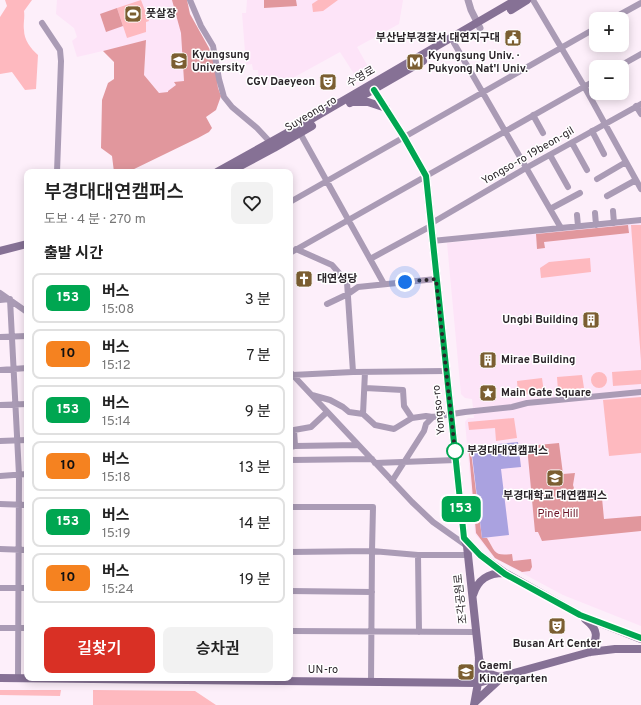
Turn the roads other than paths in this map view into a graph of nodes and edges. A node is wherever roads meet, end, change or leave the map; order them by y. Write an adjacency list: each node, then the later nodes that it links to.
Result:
1 (190, 0): 30 (street)
2 (468, 0): 9 (street)
3 (516, 0): 9 (main road, 수영로)
4 (527, 0): 9 (main road, Suyeong-ro)
5 (533, 0): 12 (street)
6 (640, 3): 7 (street)
7 (624, 12)
8 (42, 23): 36 (street)
9 (479, 25): 11 (main road, Suyeong-ro); 30 (main road, 수영로)
10 (589, 32): 12 (street)
11 (454, 43): 17 (main road, Suyeong-ro); 18 (street)
12 (561, 47): 16 (street); 18 (street)
13 (641, 54): 14 (street)
14 (629, 61)
15 (589, 84): 16 (street)
16 (584, 86): 23 (street); 24 (street)
17 (374, 90): 19 (main road, Suyeong-ro); 21 (main road, Yongso-ro)
18 (483, 93): 25 (street); 29 (street)
19 (353, 102): 21 (main road); 27 (main road, Suyeong-ro)
20 (639, 105): 22 (street, Yongso-ro 19beon-gil); 24 (street, Yongso-ro 19beon-gil)
21 (386, 108): 29 (main road, Yongso-ro)
22 (641, 114)
23 (533, 115): 25 (street); 28 (street)
24 (604, 124): 26 (street, Yongso-ro 19beon-gil); 34 (street)
25 (505, 131): 35 (street); 40 (street)
26 (592, 131): 31 (street, Yongso-ro 19beon-gil); 32 (street)
27 (300, 133): 38 (main road, Suyeong-ro); 43 (street)
28 (543, 133)
29 (404, 137): 40 (main road, Yongso-ro); 43 (street)
30 (271, 143): 37 (main road, 수영로)
31 (572, 143): 33 (street, Yongso-ro 19beon-gil); 39 (street)
32 (604, 154)
33 (550, 155): 35 (street, Yongso-ro 19beon-gil); 44 (street)
34 (626, 162): 41 (street); 42 (street)
35 (526, 168): 49 (street); 56 (street, Yongso-ro 19beon-gil)
36 (57, 169)
37 (222, 169)
38 (235, 169)
39 (587, 170)
40 (426, 176): 53 (street); 56 (main road, Yongso-ro)
41 (596, 179)
42 (636, 180): 45 (street); 47 (street)
43 (326, 181): 48 (street); 53 (street)
44 (568, 187)
45 (641, 189)
46 (580, 193): 49 (street)
47 (607, 196)
48 (293, 200)
49 (550, 209): 59 (street)
50 (613, 211): 55 (street)
51 (595, 213): 57 (street)
52 (578, 215): 58 (street)
53 (348, 220): 64 (street); 67 (street)
54 (641, 220): 55 (street)
55 (614, 223): 57 (street)
56 (431, 225): 61 (main road, Yongso-ro); 67 (street, Yongso-ro 19beon-gil)
57 (596, 225): 58 (street)
58 (578, 226): 59 (street)
59 (561, 228): 61 (street)
60 (24, 240): 62 (main road)
61 (432, 241): 68 (main road, Yongso-ro)
62 (0, 245)
63 (24, 245): 65 (main road)
64 (296, 249): 66 (street); 71 (street)
65 (0, 251)
66 (293, 251)
67 (370, 259): 69 (street)
68 (436, 279): 69 (street); 82 (main road, Yongso-ro)
69 (384, 284): 71 (street)
70 (0, 293): 72 (street)
71 (348, 294): 74 (street); 83 (street)
72 (10, 299): 73 (street); 75 (street); 77 (street)
73 (0, 300)
74 (327, 304)
75 (24, 310)
76 (24, 336): 77 (street)
77 (12, 337): 78 (street); 80 (street)
78 (0, 338)
79 (24, 368): 80 (street)
80 (14, 369): 81 (street); 90 (street)
81 (0, 370)
82 (446, 371): 84 (street); 95 (main road, Yongso-ro)
83 (353, 372): 84 (street); 85 (street)
84 (365, 372): 87 (street)
85 (293, 374)
86 (293, 376): 89 (street)
87 (365, 388): 94 (street); 97 (street)
88 (641, 392): 95 (street)
89 (312, 395): 93 (street); 94 (street)
90 (15, 404): 91 (street); 92 (street); 99 (street)
91 (24, 404)
92 (0, 405)
93 (327, 412): 98 (street); 102 (street)
94 (363, 414): 97 (street)
95 (451, 415): 96 (street); 105 (main road, Yongso-ro)
96 (433, 417): 97 (street); 107 (street)
97 (412, 418)
98 (293, 438)
99 (17, 440): 100 (street); 101 (street); 109 (street)
100 (24, 440)
101 (0, 441)
102 (358, 445): 103 (street); 106 (street)
103 (293, 446)
104 (293, 460): 106 (street)
105 (456, 460): 107 (street); 116 (main road, Yongso-ro)
106 (374, 461): 107 (street); 111 (street)
107 (404, 462): 111 (street)
108 (24, 474): 109 (street)
109 (19, 475): 110 (street); 113 (street)
110 (0, 476)
111 (392, 481): 116 (street)
112 (0, 504): 113 (street)
113 (19, 504): 114 (street); 118 (street)
114 (24, 505)
115 (293, 507): 120 (street)
116 (465, 542): 123 (main road, 조각공원로); 124 (main road)
117 (0, 549): 118 (street)
118 (19, 550): 119 (street); 126 (street)
119 (24, 550)
120 (372, 551): 121 (street); 122 (street); 129 (street)
121 (293, 552)
122 (418, 555): 123 (street); 137 (street)
123 (468, 555): 130 (main road, 조각공원로)
124 (505, 574): 130 (main road); 131 (main road)
125 (0, 588): 126 (street)
126 (19, 588): 127 (street); 133 (street)
127 (24, 588)
128 (293, 591): 129 (street)
129 (372, 592): 136 (street)
130 (472, 598): 138 (main road, 조각공원로)
131 (580, 615): 139 (main road); 141 (main road)
132 (0, 628): 133 (street)
133 (18, 628): 134 (street); 145 (street)
134 (24, 628)
135 (293, 631): 136 (street)
136 (372, 632): 137 (street); 148 (street)
137 (418, 632): 138 (street)
138 (475, 632): 142 (main road, 조각공원로)
139 (641, 638)
140 (641, 649): 141 (main road)
141 (590, 652): 143 (main road)
142 (479, 658): 143 (main road); 149 (main road, 조각공원로)
143 (502, 677): 149 (main road, UN-ro); 150 (main road)
144 (0, 678): 145 (main road, UN-ro)
145 (18, 679): 146 (main road, UN-ro)
146 (24, 679)
147 (293, 680): 148 (main road, UN-ro)
148 (371, 682): 149 (main road, UN-ro)
149 (478, 684): 150 (main road, 조각공원로)
150 (475, 703)

